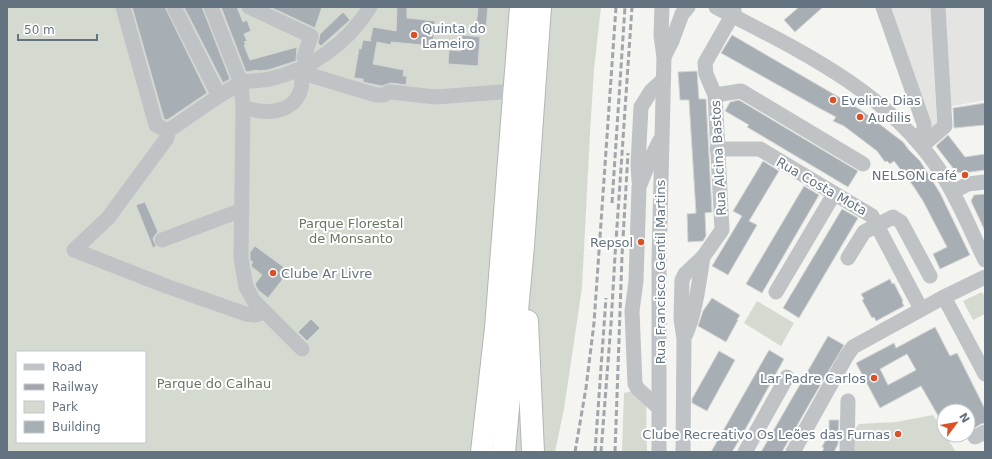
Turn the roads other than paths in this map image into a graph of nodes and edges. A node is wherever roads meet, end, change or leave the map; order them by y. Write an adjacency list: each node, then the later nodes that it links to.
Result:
1 (124, 7): 24 (street)
2 (174, 7): 22 (street)
3 (211, 7): 19 (street)
4 (249, 7): 17 (street)
5 (370, 7): 17 (street)
6 (521, 7): 50 (highway)
7 (540, 7): 36 (highway)
8 (662, 7): 16 (street)
9 (673, 7): 15 (street, Rua Francisco Gentil Martins)
10 (688, 7): 15 (street, Rua Francisco Gentil Martins)
11 (716, 7): 14 (street)
12 (883, 7): 26 (street)
13 (938, 7): 26 (street)
14 (735, 10): 21 (street, Rua Alcina Bastos); 26 (street)
15 (672, 41): 16 (street, Rua Francisco Gentil Martins)
16 (664, 57): 18 (street, Rua Francisco Gentil Martins)
17 (304, 67): 19 (street); 20 (street); 23 (street)
18 (663, 80): 25 (street, Rua Francisco Gentil Martins); 30 (street)
19 (240, 83): 22 (street); 23 (street)
20 (501, 92)
21 (715, 94): 27 (street, Rua Alcina Bastos); 28 (street)
22 (219, 96): 24 (street)
23 (243, 107): 33 (street)
24 (168, 131): 44 (street)
25 (662, 136): 30 (street, Rua Francisco Gentil Martins); 49 (street, Rua Francisco Gentil Martins)
26 (918, 142): 31 (street)
27 (717, 149): 32 (street, Rua Costa Mota); 54 (street, Rua Alcina Bastos)
28 (863, 164)
29 (985, 182): 31 (street)
30 (639, 187): 49 (street, Rua Francisco Gentil Martins)
31 (953, 192): 38 (street)
32 (834, 194): 34 (street, Rua Costa Mota); 41 (street)
33 (242, 210): 35 (street); 44 (street)
34 (877, 225): 37 (street); 39 (street); 43 (street, Rua Costa Mota)
35 (162, 240)
36 (523, 246): 51 (highway); 52 (highway)
37 (848, 258)
38 (985, 260)
39 (930, 276)
40 (985, 277): 42 (street)
41 (776, 292)
42 (944, 297): 43 (street); 46 (street)
43 (921, 309): 56 (street)
44 (265, 312): 45 (street)
45 (302, 349)
46 (985, 374)
47 (787, 377): 55 (street)
48 (848, 401): 57 (street)
49 (659, 408): 53 (street, Rua Francisco Gentil Martins)
50 (482, 452)
51 (504, 452)
52 (533, 452)
53 (659, 452)
54 (683, 452)
55 (745, 452)
56 (793, 452)
57 (847, 452)

